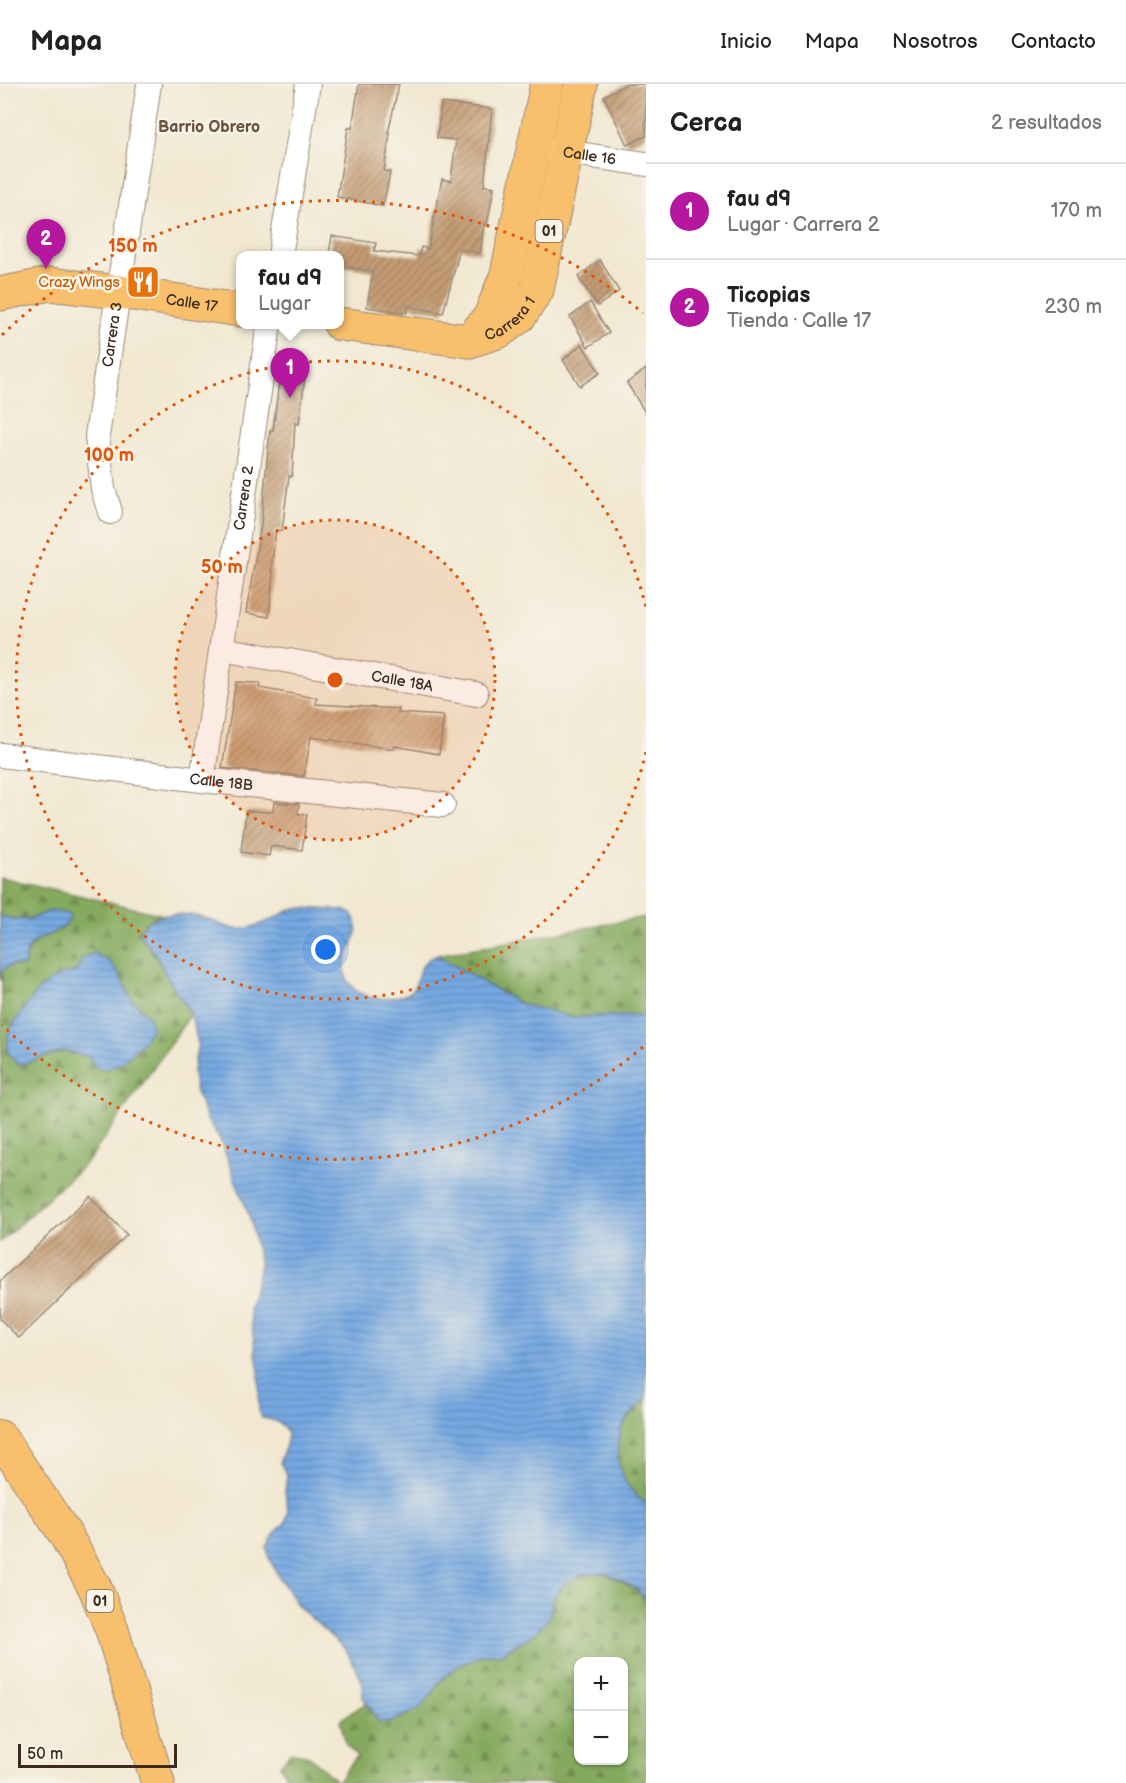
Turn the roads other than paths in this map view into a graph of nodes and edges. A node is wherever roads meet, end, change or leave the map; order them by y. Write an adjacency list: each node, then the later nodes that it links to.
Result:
1 (150, 84): 9 (street, Carrera 3)
2 (308, 84): 8 (street)
3 (547, 84): 5 (highway, Carrera 1 / 01)
4 (581, 84): 6 (highway, Carrera 1 / 01)
5 (534, 147): 6 (street, Calle 16); 14 (highway, Carrera 1 / 01)
6 (566, 152): 7 (street, Calle 16); 14 (highway, Carrera 1 / 01)
7 (646, 164)
8 (281, 251)
9 (119, 292): 10 (highway, Calle 17); 11 (highway, Calle 17); 15 (street, Carrera 3)
10 (0, 294)
11 (236, 309)
12 (344, 325): 14 (highway, 01)
13 (268, 329): 16 (street, Carrera 2)
14 (469, 341)
15 (110, 512)
16 (221, 649): 17 (street, Calle 18A); 19 (street, Carrera 2)
17 (476, 694)
18 (2, 755): 19 (street, Calle 18B)
19 (202, 780): 20 (street, Calle 18B)
20 (443, 805)
21 (0, 1437): 22 (highway, 01)
22 (158, 1783)

